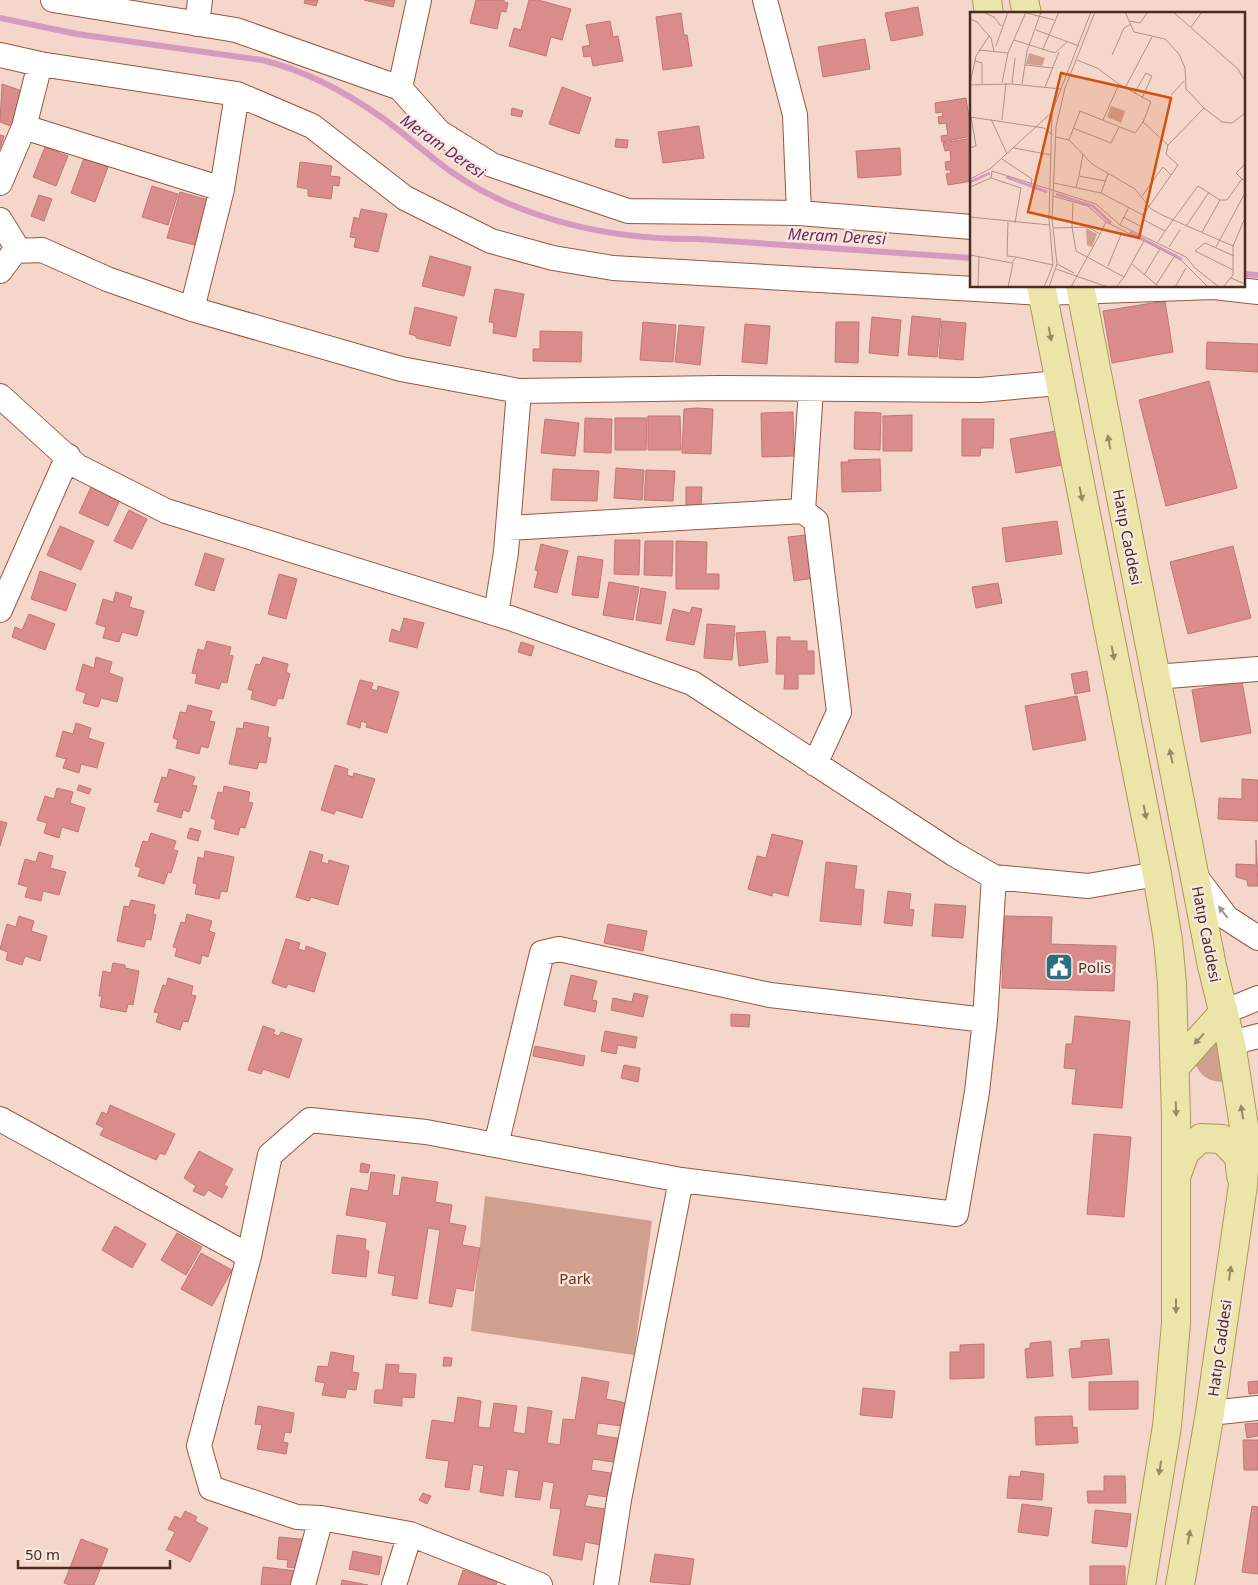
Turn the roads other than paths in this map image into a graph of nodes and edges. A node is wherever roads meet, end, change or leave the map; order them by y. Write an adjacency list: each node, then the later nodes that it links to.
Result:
1 (53, 0): 5 (street)
2 (200, 0): 5 (street)
3 (419, 0): 8 (street)
4 (765, 0): 13 (street)
5 (197, 24): 8 (street)
6 (0, 54): 7 (street)
7 (40, 64): 9 (street); 10 (street)
8 (400, 88): 13 (street)
9 (237, 94): 12 (street); 18 (street)
10 (24, 127): 11 (street); 12 (street)
11 (0, 183)
12 (222, 189): 25 (street)
13 (799, 213): 15 (street)
14 (0, 220): 16 (street)
15 (970, 227)
16 (19, 251): 17 (street); 25 (street)
17 (0, 271)
18 (970, 286)
19 (1003, 288): 23 (street)
20 (1147, 288): 22 (street)
21 (1223, 288): 24 (street)
22 (1080, 289): 23 (street); 36 (main road, Hatıp Caddesi, one-way to 22)
23 (1042, 290): 26 (main road, one-way to 26)
24 (1258, 292)
25 (192, 308): 28 (street)
26 (1059, 383): 27 (street); 38 (main road, one-way to 38)
27 (811, 389): 28 (street); 31 (street)
28 (519, 391): 32 (street)
29 (0, 396): 30 (street)
30 (68, 456): 33 (street); 34 (street)
31 (803, 511): 32 (street); 37 (street)
32 (508, 528): 34 (street)
33 (0, 610)
34 (496, 614): 37 (street)
35 (1258, 669): 36 (street)
36 (1155, 678): 40 (main road, Hatıp Caddesi, one-way to 36)
37 (815, 764): 39 (street)
38 (1157, 874): 39 (street); 47 (main road)
39 (994, 877): 44 (street)
40 (1196, 877): 41 (street, one-way to 40); 43 (main road, Hatıp Caddesi)
41 (1258, 938)
42 (1258, 998): 43 (street)
43 (1224, 1012): 46 (main road, Hatıp Caddesi); 47 (main road, one-way to 47)
44 (985, 1020): 50 (street); 53 (street)
45 (1258, 1036): 46 (street)
46 (1231, 1043): 51 (main road, Hatıp Caddesi, one-way to 46)
47 (1175, 1067): 52 (main road, one-way to 52)
48 (0, 1118): 54 (street)
49 (1258, 1135): 51 (street)
50 (496, 1146): 53 (street); 54 (street)
51 (1244, 1173): 52 (main road); 56 (main road, Hatıp Caddesi, one-way to 51)
52 (1176, 1179): 63 (main road, one-way to 63)
53 (681, 1180): 62 (street)
54 (249, 1256): 57 (street)
55 (1258, 1408): 56 (street)
56 (1210, 1413): 64 (main road, Hatıp Caddesi, one-way to 56)
57 (321, 1518): 58 (street); 60 (street)
58 (410, 1534): 59 (street); 61 (street)
59 (526, 1582)
60 (303, 1585)
61 (394, 1585)
62 (606, 1585)
63 (1141, 1585)
64 (1180, 1585)

